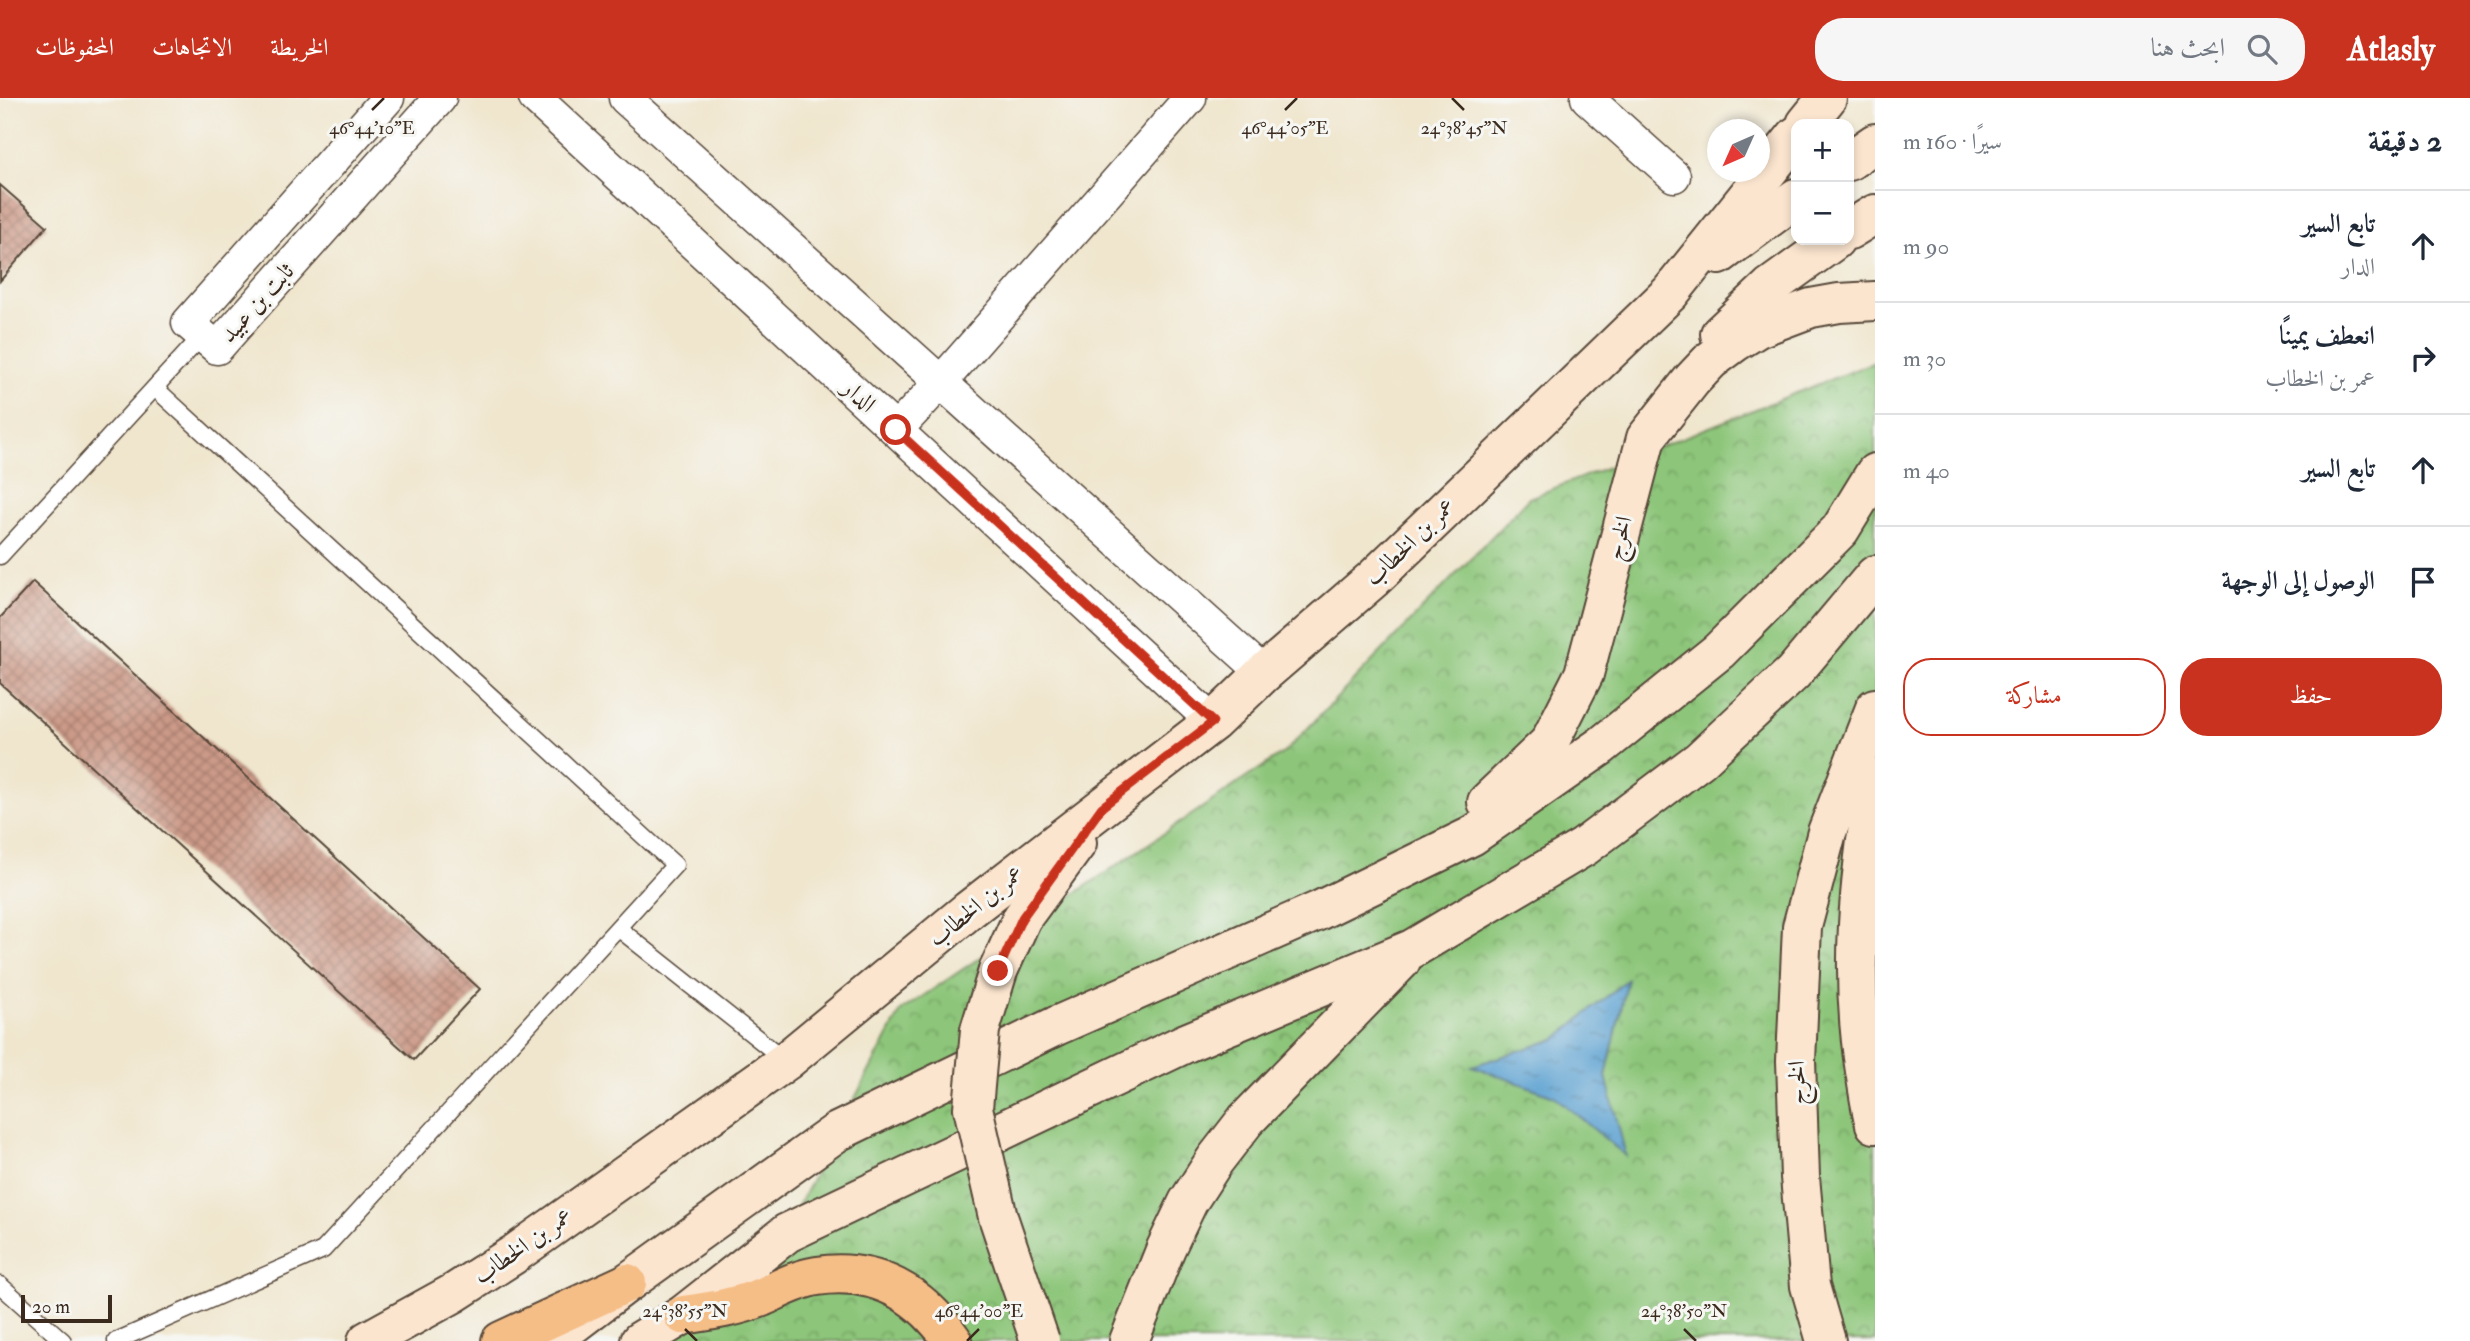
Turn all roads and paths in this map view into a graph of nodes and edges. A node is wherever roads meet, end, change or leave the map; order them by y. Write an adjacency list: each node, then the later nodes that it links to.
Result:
1 (388, 98): 19 (street, ثابت بن عبيد)
2 (440, 98): 19 (street, ثابت بن عبيد)
3 (535, 98): 22 (street, الدار)
4 (625, 98): 20 (street)
5 (1190, 98): 20 (street)
6 (1587, 98): 12 (street)
7 (1827, 98): 8 (main road)
8 (1810, 119)
9 (1791, 142): 17 (main road, عمر بن الخطاب)
10 (1875, 143): 11 (main road)
11 (1854, 158)
12 (1674, 176)
13 (1791, 202): 17 (main road)
14 (1875, 214): 15 (main road)
15 (1854, 227)
16 (1828, 245): 23 (main road)
17 (1670, 293): 27 (main road, عمر بن الخطاب)
18 (1875, 301): 23 (main road, الخرج)
19 (202, 336): 21 (lane)
20 (940, 382): 22 (street); 27 (street)
21 (155, 388): 25 (lane); 33 (lane)
22 (896, 430): 29 (street, الدار)
23 (1646, 438): 32 (main road, الخرج)
24 (1875, 472): 32 (main road)
25 (0, 556)
26 (1875, 575): 34 (main road)
27 (1264, 673): 29 (main road, عمر بن الخطاب)
28 (1875, 708): 49 (main road, الخرج)
29 (1213, 722): 31 (main road, عمر بن الخطاب)
30 (1875, 779): 36 (main road)
31 (1102, 807): 35 (main road, عمر بن الخطاب); 47 (main road, bridge)
32 (1428, 857): 37 (main road)
33 (618, 928): 35 (lane); 41 (lane)
34 (1412, 949): 39 (main road); 48 (main road)
35 (786, 1061): 42 (main road, عمر بن الخطاب)
36 (1875, 1124)
37 (627, 1283): 43 (main road); 44 (main road)
38 (0, 1285): 40 (lane)
39 (683, 1315): 45 (main road); 46 (main road)
40 (63, 1341)
41 (117, 1341)
42 (367, 1341)
43 (501, 1341)
44 (551, 1341)
45 (639, 1341)
46 (953, 1341)
47 (1040, 1341)
48 (1129, 1341)
49 (1826, 1341)

